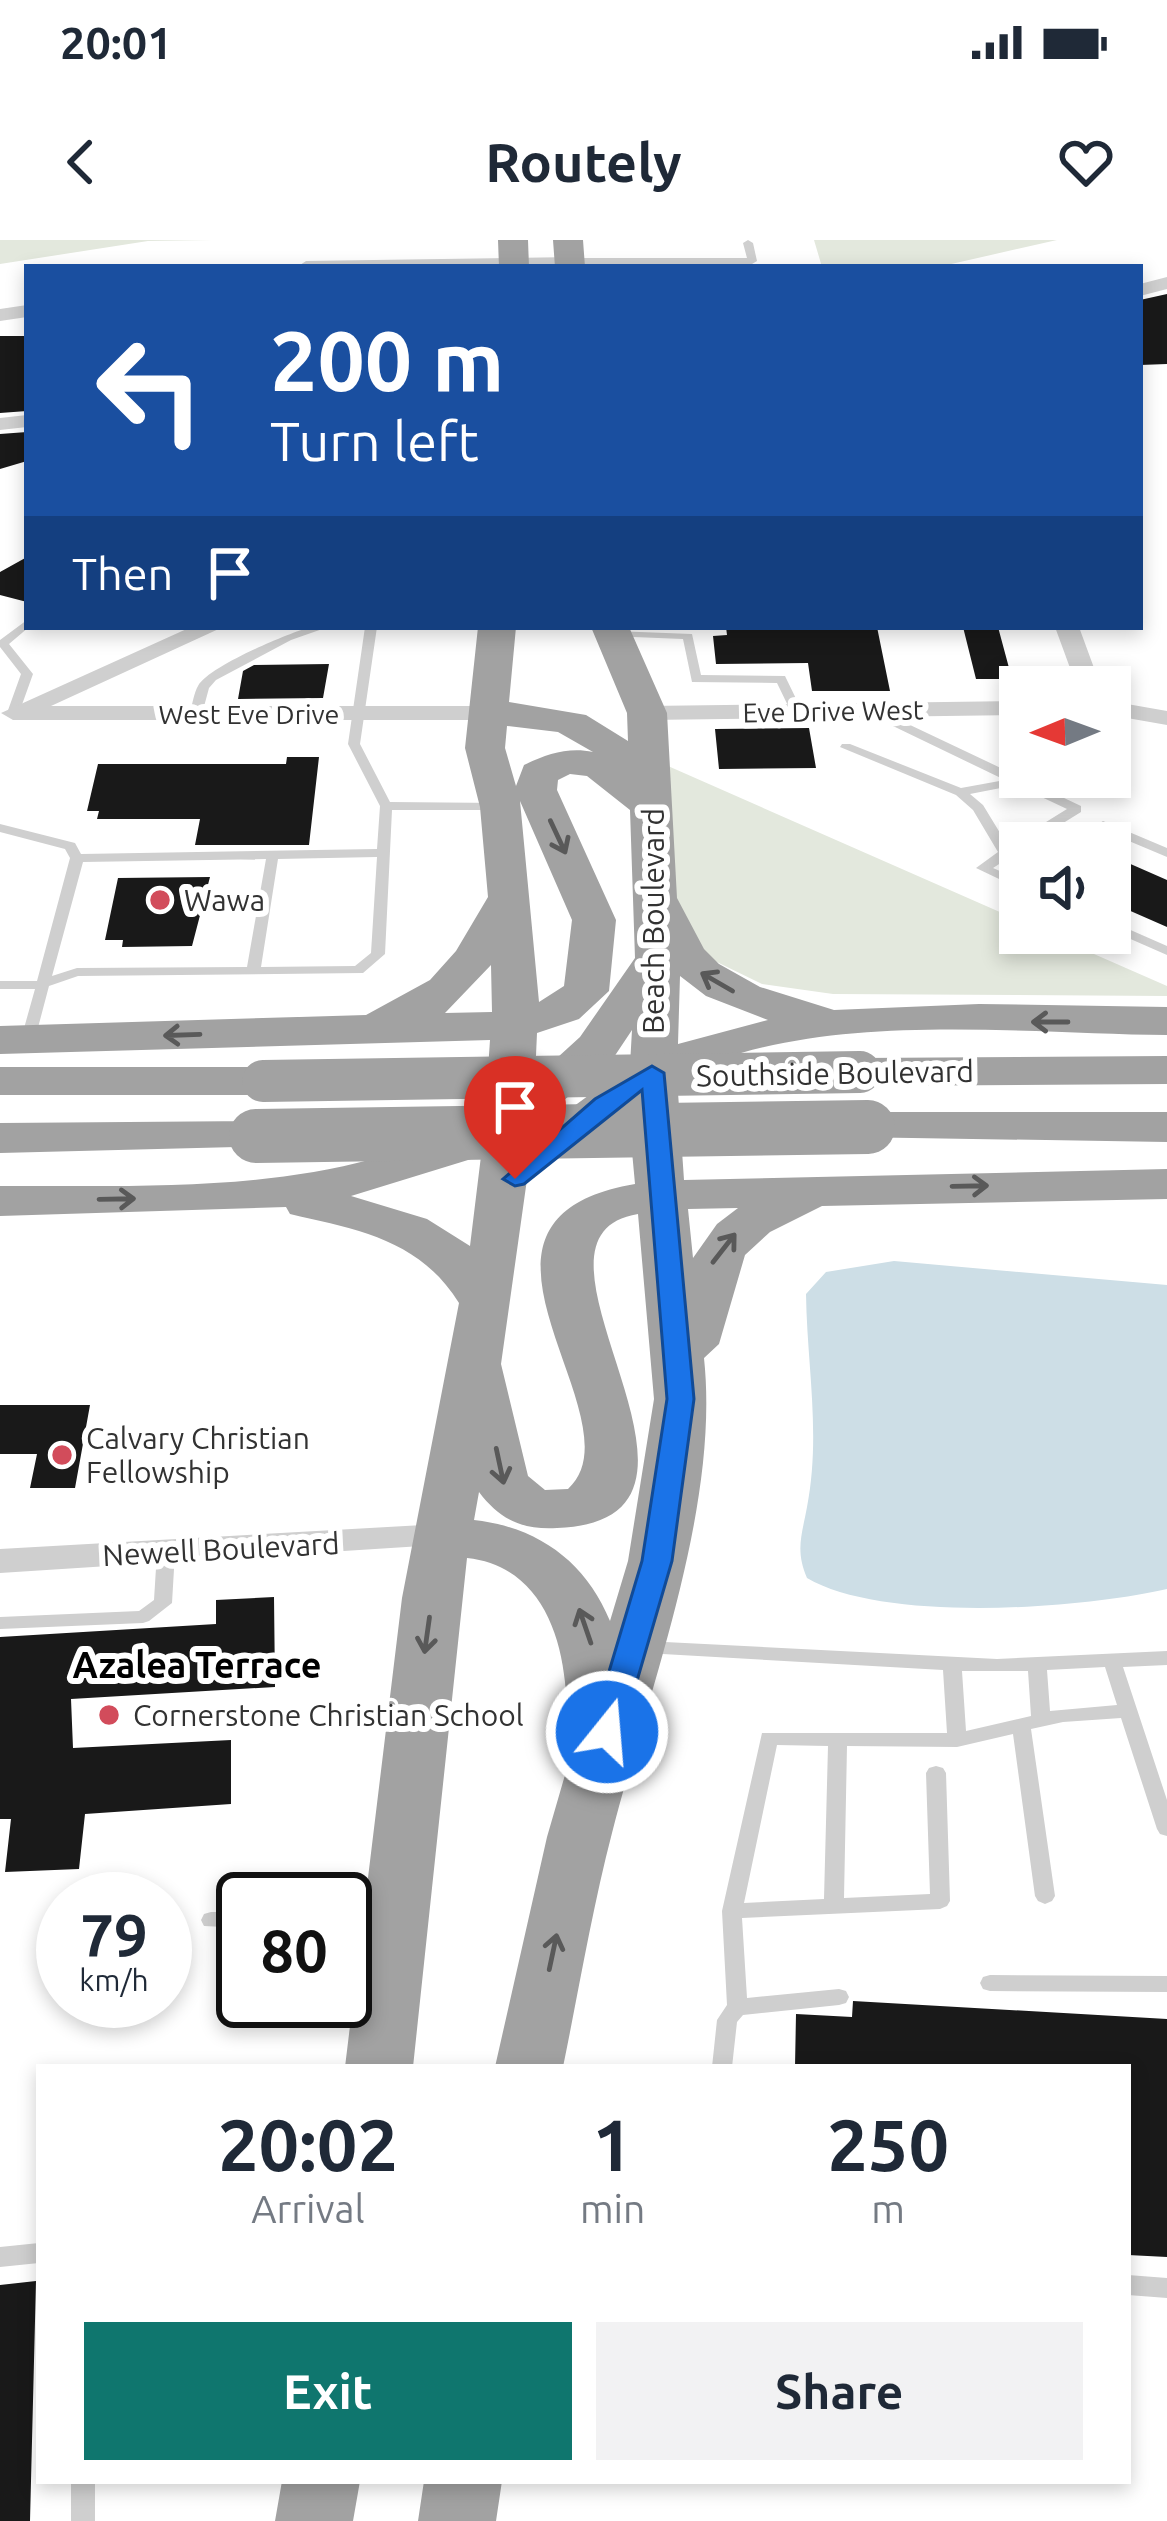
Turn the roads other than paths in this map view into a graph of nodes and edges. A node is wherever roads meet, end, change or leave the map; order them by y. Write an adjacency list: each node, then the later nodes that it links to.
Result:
1 (640, 240): 5 (lane)
2 (748, 243): 5 (lane)
3 (514, 256): 4 (street); 6 (street)
4 (569, 256): 5 (lane)
5 (643, 261)
6 (363, 264)
7 (24, 626): 23 (lane)
8 (204, 630): 23 (street)
9 (312, 630): 21 (lane)
10 (370, 630): 22 (lane)
11 (497, 630): 19 (highway)
12 (1068, 630): 14 (street)
13 (611, 631): 17 (lane); 20 (highway, Beach Boulevard)
14 (1081, 666)
15 (999, 708): 16 (street, Eve Drive West)
16 (870, 710): 17 (street, Eve Drive West); 26 (lane)
17 (796, 711): 20 (street, Eve Drive West)
18 (1131, 712): 24 (street)
19 (485, 713): 22 (street, West Eve Drive); 30 (highway); 32 (highway)
20 (647, 713): 30 (highway, Beach Boulevard)
21 (196, 714): 22 (street, West Eve Drive); 23 (street, West Eve Drive)
22 (356, 714): 31 (lane)
23 (7, 716)
24 (1167, 718)
25 (846, 748): 28 (lane)
26 (999, 772)
27 (999, 784): 28 (lane)
28 (960, 792): 36 (lane)
29 (1053, 798): 33 (lane)
30 (653, 801): 42 (highway, Beach Boulevard); 53 (highway, one-way to 53)
31 (386, 806): 32 (lane); 37 (lane)
32 (501, 807): 44 (highway)
33 (1056, 822)
34 (0, 828): 39 (lane)
35 (1131, 837): 38 (lane)
36 (999, 842)
37 (384, 853): 41 (lane); 48 (lane)
38 (1167, 853)
39 (77, 858): 41 (lane); 50 (lane)
40 (999, 858): 43 (lane)
41 (272, 859): 48 (lane)
42 (656, 871): 47 (highway, Beach Boulevard); 52 (highway, one-way to 42)
43 (999, 875)
44 (510, 897): 53 (highway); 54 (highway)
45 (1131, 935): 46 (lane)
46 (1167, 951)
47 (658, 956): 57 (highway, Beach Boulevard); 59 (highway)
48 (253, 970): 50 (lane)
49 (0, 985): 50 (lane)
50 (39, 985): 55 (lane)
51 (1167, 1021): 52 (highway, one-way to 52)
52 (826, 1023): 57 (highway); 63 (highway)
53 (514, 1025): 54 (highway); 59 (highway)
54 (299, 1032): 55 (highway, one-way to 55); 66 (highway)
55 (14, 1040)
56 (1167, 1070): 58 (highway, Southside Boulevard, bridge)
57 (652, 1073): 64 (highway, Beach Boulevard); 65 (highway)
58 (0, 1082)
59 (509, 1119): 65 (highway); 66 (highway)
60 (1167, 1127): 61 (highway, Southside Boulevard, bridge)
61 (0, 1138)
62 (1160, 1183): 63 (highway, one-way to 62)
63 (853, 1188): 64 (highway); 69 (highway, one-way to 63)
64 (662, 1195): 68 (highway, one-way to 64); 69 (highway, Beach Boulevard)
65 (503, 1196): 68 (highway)
66 (276, 1198): 67 (highway, one-way to 66); 68 (highway)
67 (0, 1201)
68 (478, 1327): 70 (highway)
69 (681, 1399): 74 (highway, Beach Boulevard)
70 (441, 1537): 71 (street, Newell Boulevard); 84 (highway, one-way to 70); 88 (highway, one-way to 88)
71 (166, 1552): 72 (street, Newell Boulevard); 73 (lane)
72 (0, 1561)
73 (0, 1623)
74 (633, 1646): 77 (lane); 84 (highway, Beach Boulevard)
75 (1167, 1658): 76 (lane)
76 (1112, 1661): 78 (lane); 79 (lane)
77 (952, 1665): 78 (lane); 82 (lane)
78 (1037, 1665): 80 (lane)
79 (1127, 1712): 80 (lane); 85 (lane)
80 (1031, 1722): 82 (lane); 86 (lane)
81 (838, 1739): 82 (lane); 87 (lane); 89 (lane)
82 (957, 1740)
83 (936, 1773): 87 (lane)
84 (593, 1783): 98 (highway, Beach Boulevard, one-way to 84)
85 (1167, 1829)
86 (1045, 1896)
87 (834, 1906): 89 (lane)
88 (372, 1907)
89 (732, 1911): 96 (lane)
90 (212, 1920): 91 (lane)
91 (216, 1920)
92 (372, 1951): 97 (highway)
93 (990, 1983): 94 (lane)
94 (1167, 1984)
95 (839, 1997): 96 (lane)
96 (737, 2007): 99 (lane)
97 (379, 2064)
98 (530, 2064)
99 (722, 2064)
100 (36, 2253): 101 (lane)
101 (0, 2257)
102 (1131, 2285): 103 (lane)
103 (1167, 2288)
104 (83, 2484): 107 (lane)
105 (320, 2484): 108 (highway)
106 (463, 2484): 109 (highway)
107 (83, 2521)
108 (314, 2521)
109 (457, 2521)

